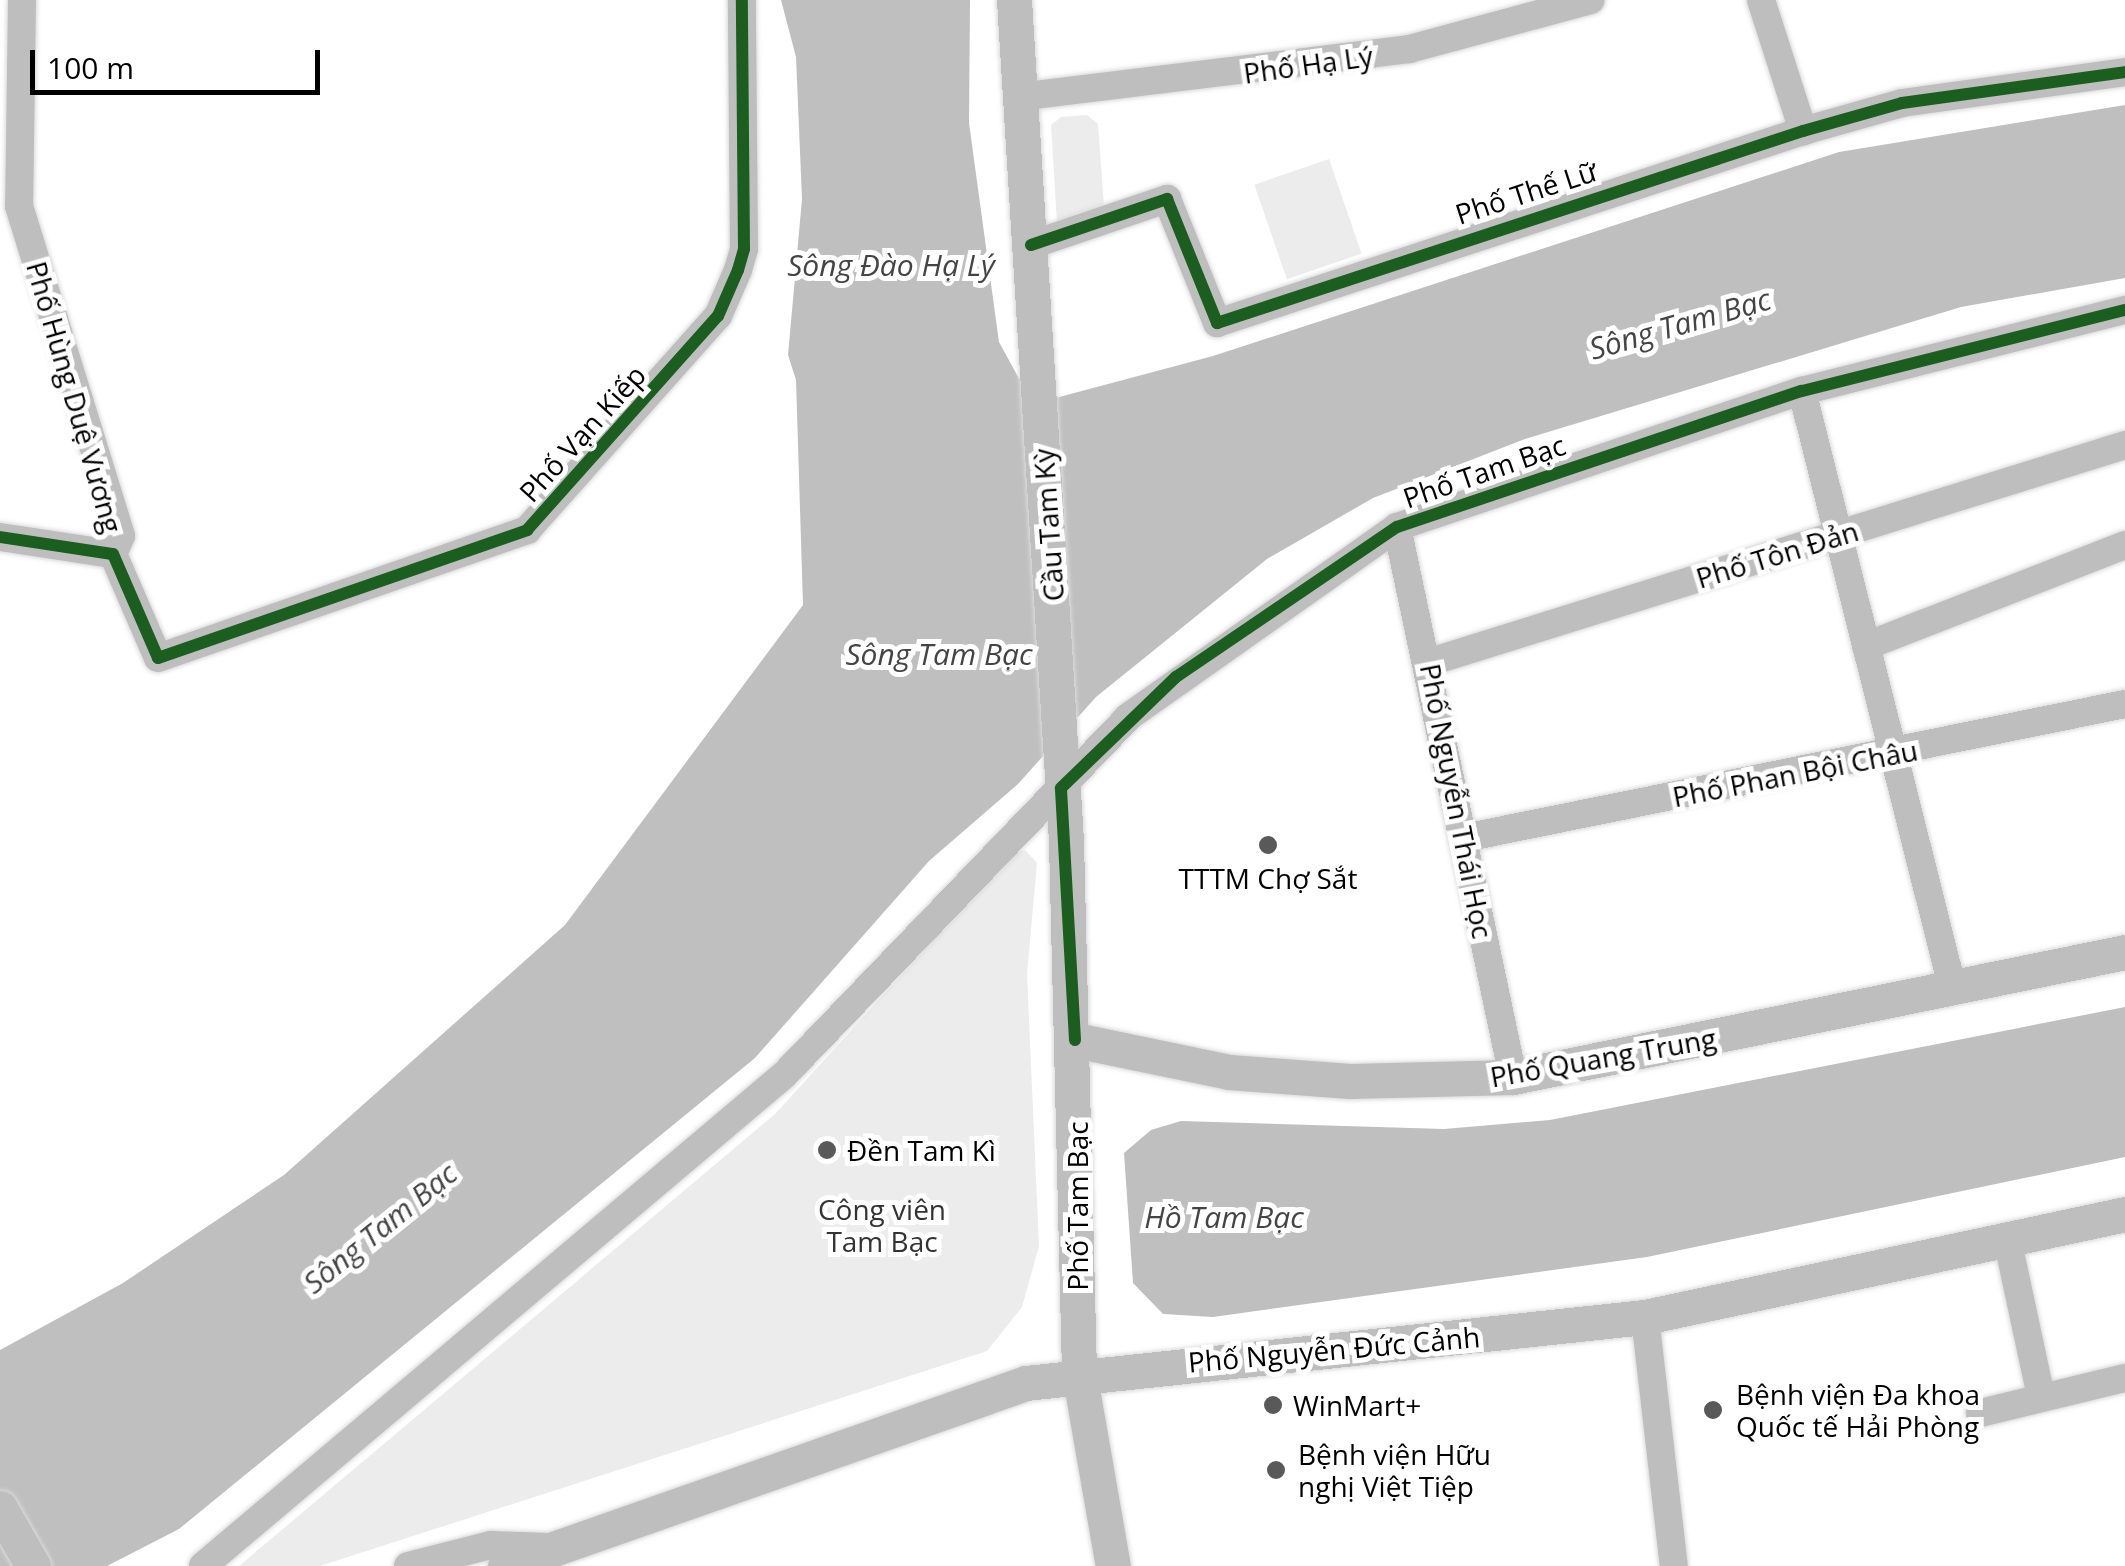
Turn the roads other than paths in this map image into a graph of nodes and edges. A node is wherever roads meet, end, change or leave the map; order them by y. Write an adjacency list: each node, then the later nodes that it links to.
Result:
1 (22, 0): 9 (street, Phố Hùng Duệ Vương)
2 (742, 0): 18 (street, Phố Vạn Kiếp)
3 (1014, 0): 7 (main road, Cầu Tam Kỳ)
4 (1591, 0): 7 (street, Phố Hạ Lý)
5 (1761, 0): 8 (street)
6 (2125, 72): 8 (street, Phố Thế Lữ)
7 (1019, 97): 10 (main road, Cầu Tam Kỳ)
8 (1803, 130): 10 (street, Phố Thế Lữ)
9 (10, 205): 18 (street, Phố Hùng Duệ Vương)
10 (1030, 245): 23 (main road, Cầu Tam Kỳ)
11 (2125, 310): 12 (street, Phố Tam Bạc)
12 (1802, 391): 14 (street, Phố Tam Bạc); 15 (street)
13 (2125, 445): 15 (street, Phố Tôn Đản)
14 (1397, 527): 20 (street, Phố Nguyễn Thái Học); 23 (street, Phố Tam Bạc)
15 (1837, 535): 19 (street); 20 (street, Phố Tôn Đản)
16 (0, 537): 18 (street)
17 (2125, 546): 19 (street)
18 (114, 554)
19 (1866, 646): 22 (street)
20 (1430, 662): 24 (street, Phố Nguyễn Thái Học)
21 (2125, 704): 22 (street, Phố Phan Bội Châu)
22 (1889, 755): 24 (street, Phố Phan Bội Châu); 26 (street)
23 (1061, 788): 27 (main road, Phố Tam Bạc); 39 (street)
24 (1464, 838): 28 (street, Phố Nguyễn Thái Học)
25 (2125, 952): 26 (main road, Phố Quang Trung)
26 (1953, 990): 28 (main road, Phố Quang Trung)
27 (1075, 1040): 28 (main road, Phố Quang Trung); 32 (main road, Phố Tam Bạc)
28 (1513, 1077)
29 (2125, 1214): 30 (main road, Phố Nguyễn Đức Cảnh)
30 (2007, 1238): 31 (main road, Phố Nguyễn Đức Cảnh); 34 (street)
31 (1645, 1317): 32 (main road, Phố Nguyễn Đức Cảnh); 44 (street)
32 (1078, 1372): 37 (main road, Phố Nguyễn Đức Cảnh); 43 (main road, Phố Tam Bạc)
33 (2125, 1378): 34 (street)
34 (2041, 1397): 35 (street)
35 (1980, 1413)
36 (0, 1508): 38 (main road)
37 (560, 1548): 40 (street); 41 (main road, Phố Nguyễn Đức Cảnh); 42 (main road, Phố Nguyễn Đức Cảnh)
38 (33, 1566)
39 (203, 1566)
40 (408, 1566)
41 (505, 1566)
42 (528, 1566)
43 (1113, 1566)
44 (1674, 1566)

